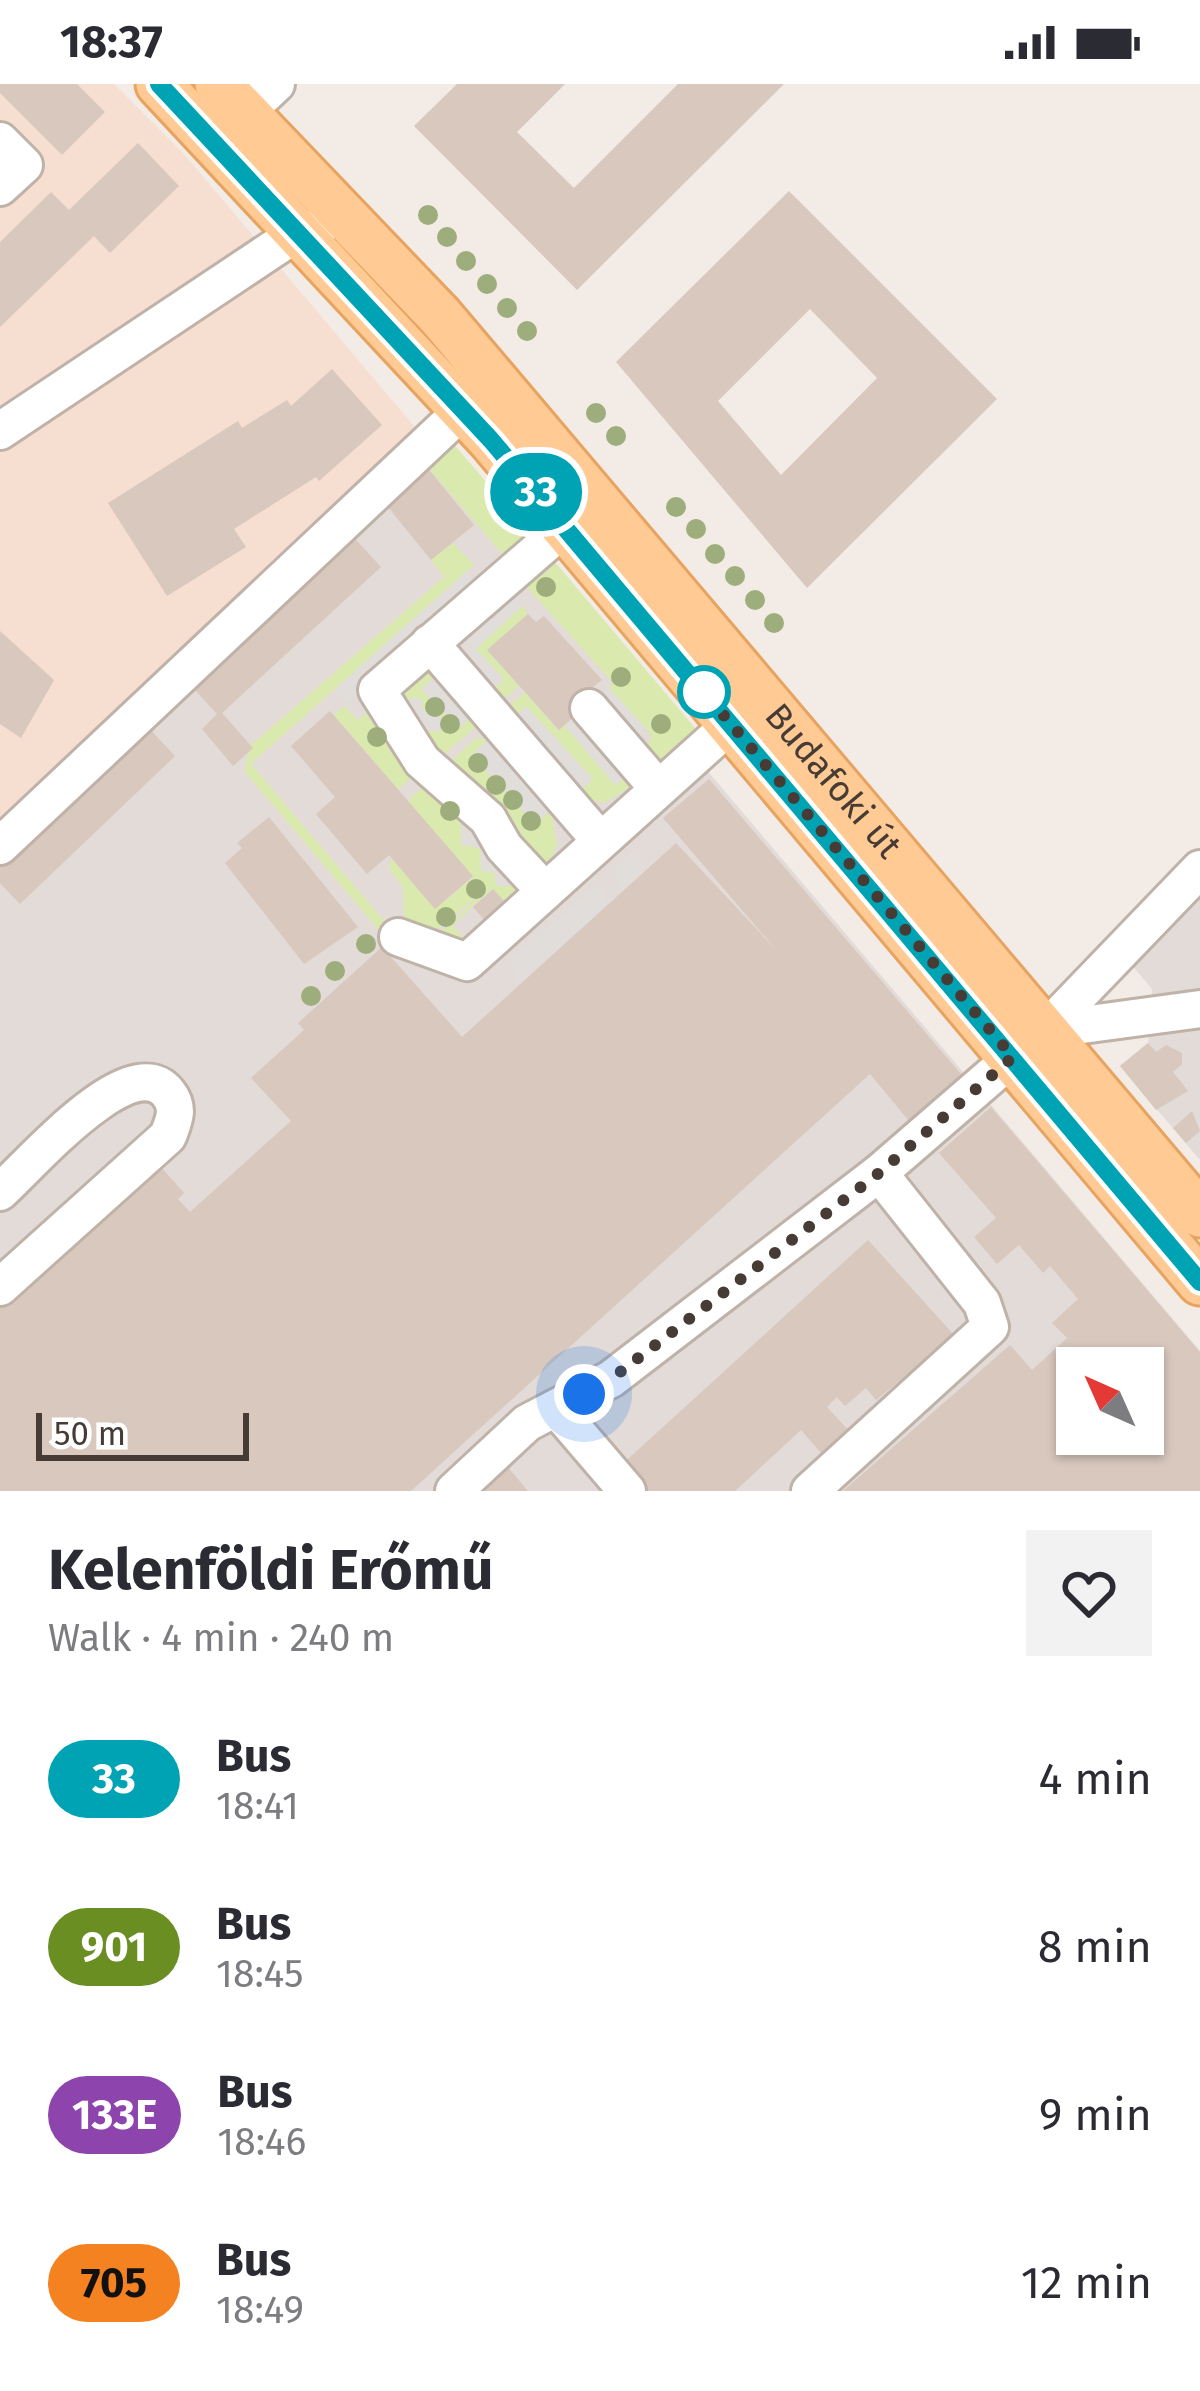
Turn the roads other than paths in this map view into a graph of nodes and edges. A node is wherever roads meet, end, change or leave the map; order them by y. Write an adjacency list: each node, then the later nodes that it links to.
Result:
1 (159, 84): 2 (main road, Budafoki út)
2 (238, 105): 5 (main road, Budafoki út); 6 (main road, Budafoki út)
3 (0, 141): 4 (street)
4 (0, 188)
5 (350, 222): 6 (street); 22 (main road, Budafoki út)
6 (300, 231): 7 (main road, Budafoki út); 8 (street)
7 (464, 409): 9 (main road, Budafoki út); 15 (street)
8 (0, 431)
9 (565, 527): 10 (street); 12 (main road, Budafoki út)
10 (430, 644): 14 (street); 17 (street)
11 (589, 707): 13 (street)
12 (731, 724): 13 (street); 22 (main road, Budafoki út)
13 (657, 788): 14 (street)
14 (599, 839): 17 (street)
15 (0, 846)
16 (1200, 869): 19 (street)
17 (545, 891): 18 (street)
18 (398, 937)
19 (1097, 976): 21 (street); 22 (street)
20 (1200, 1009): 21 (street)
21 (1132, 1020): 22 (street)
22 (1029, 1044): 23 (street); 25 (main road, Budafoki út); 26 (main road, Budafoki út)
23 (879, 1173): 28 (street); 31 (street)
24 (0, 1192): 27 (street)
25 (1200, 1214)
26 (1200, 1282)
27 (0, 1287)
28 (556, 1408): 29 (street); 30 (street)
29 (454, 1491)
30 (627, 1491)
31 (810, 1491)

